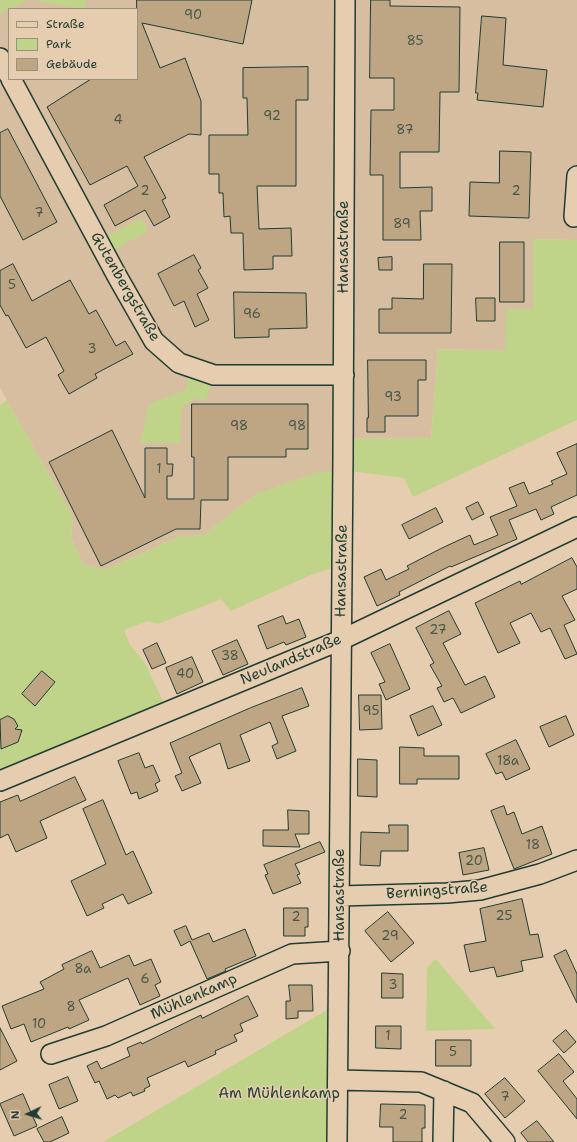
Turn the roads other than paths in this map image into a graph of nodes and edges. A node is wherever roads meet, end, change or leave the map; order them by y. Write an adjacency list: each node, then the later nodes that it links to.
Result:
1 (345, 0): 7 (street, Hansastraße)
2 (0, 58): 3 (street)
3 (8, 73)
4 (12, 80): 7 (street, Gutenbergstraße)
5 (577, 176): 6 (street)
6 (574, 217)
7 (344, 375): 9 (street, Hansastraße)
8 (577, 527): 9 (street, Neulandstraße)
9 (341, 640): 10 (street, Neulandstraße); 12 (street, Hansastraße)
10 (0, 781)
11 (577, 860): 12 (street, Berningstraße)
12 (340, 896): 13 (street, Hansastraße)
13 (340, 951): 14 (street, Mühlenkamp); 15 (street, Hansastraße)
14 (50, 1054)
15 (338, 1080): 16 (street); 17 (street, Hansastraße)
16 (444, 1091): 18 (street); 19 (street)
17 (337, 1142)
18 (443, 1142)
19 (505, 1142)

